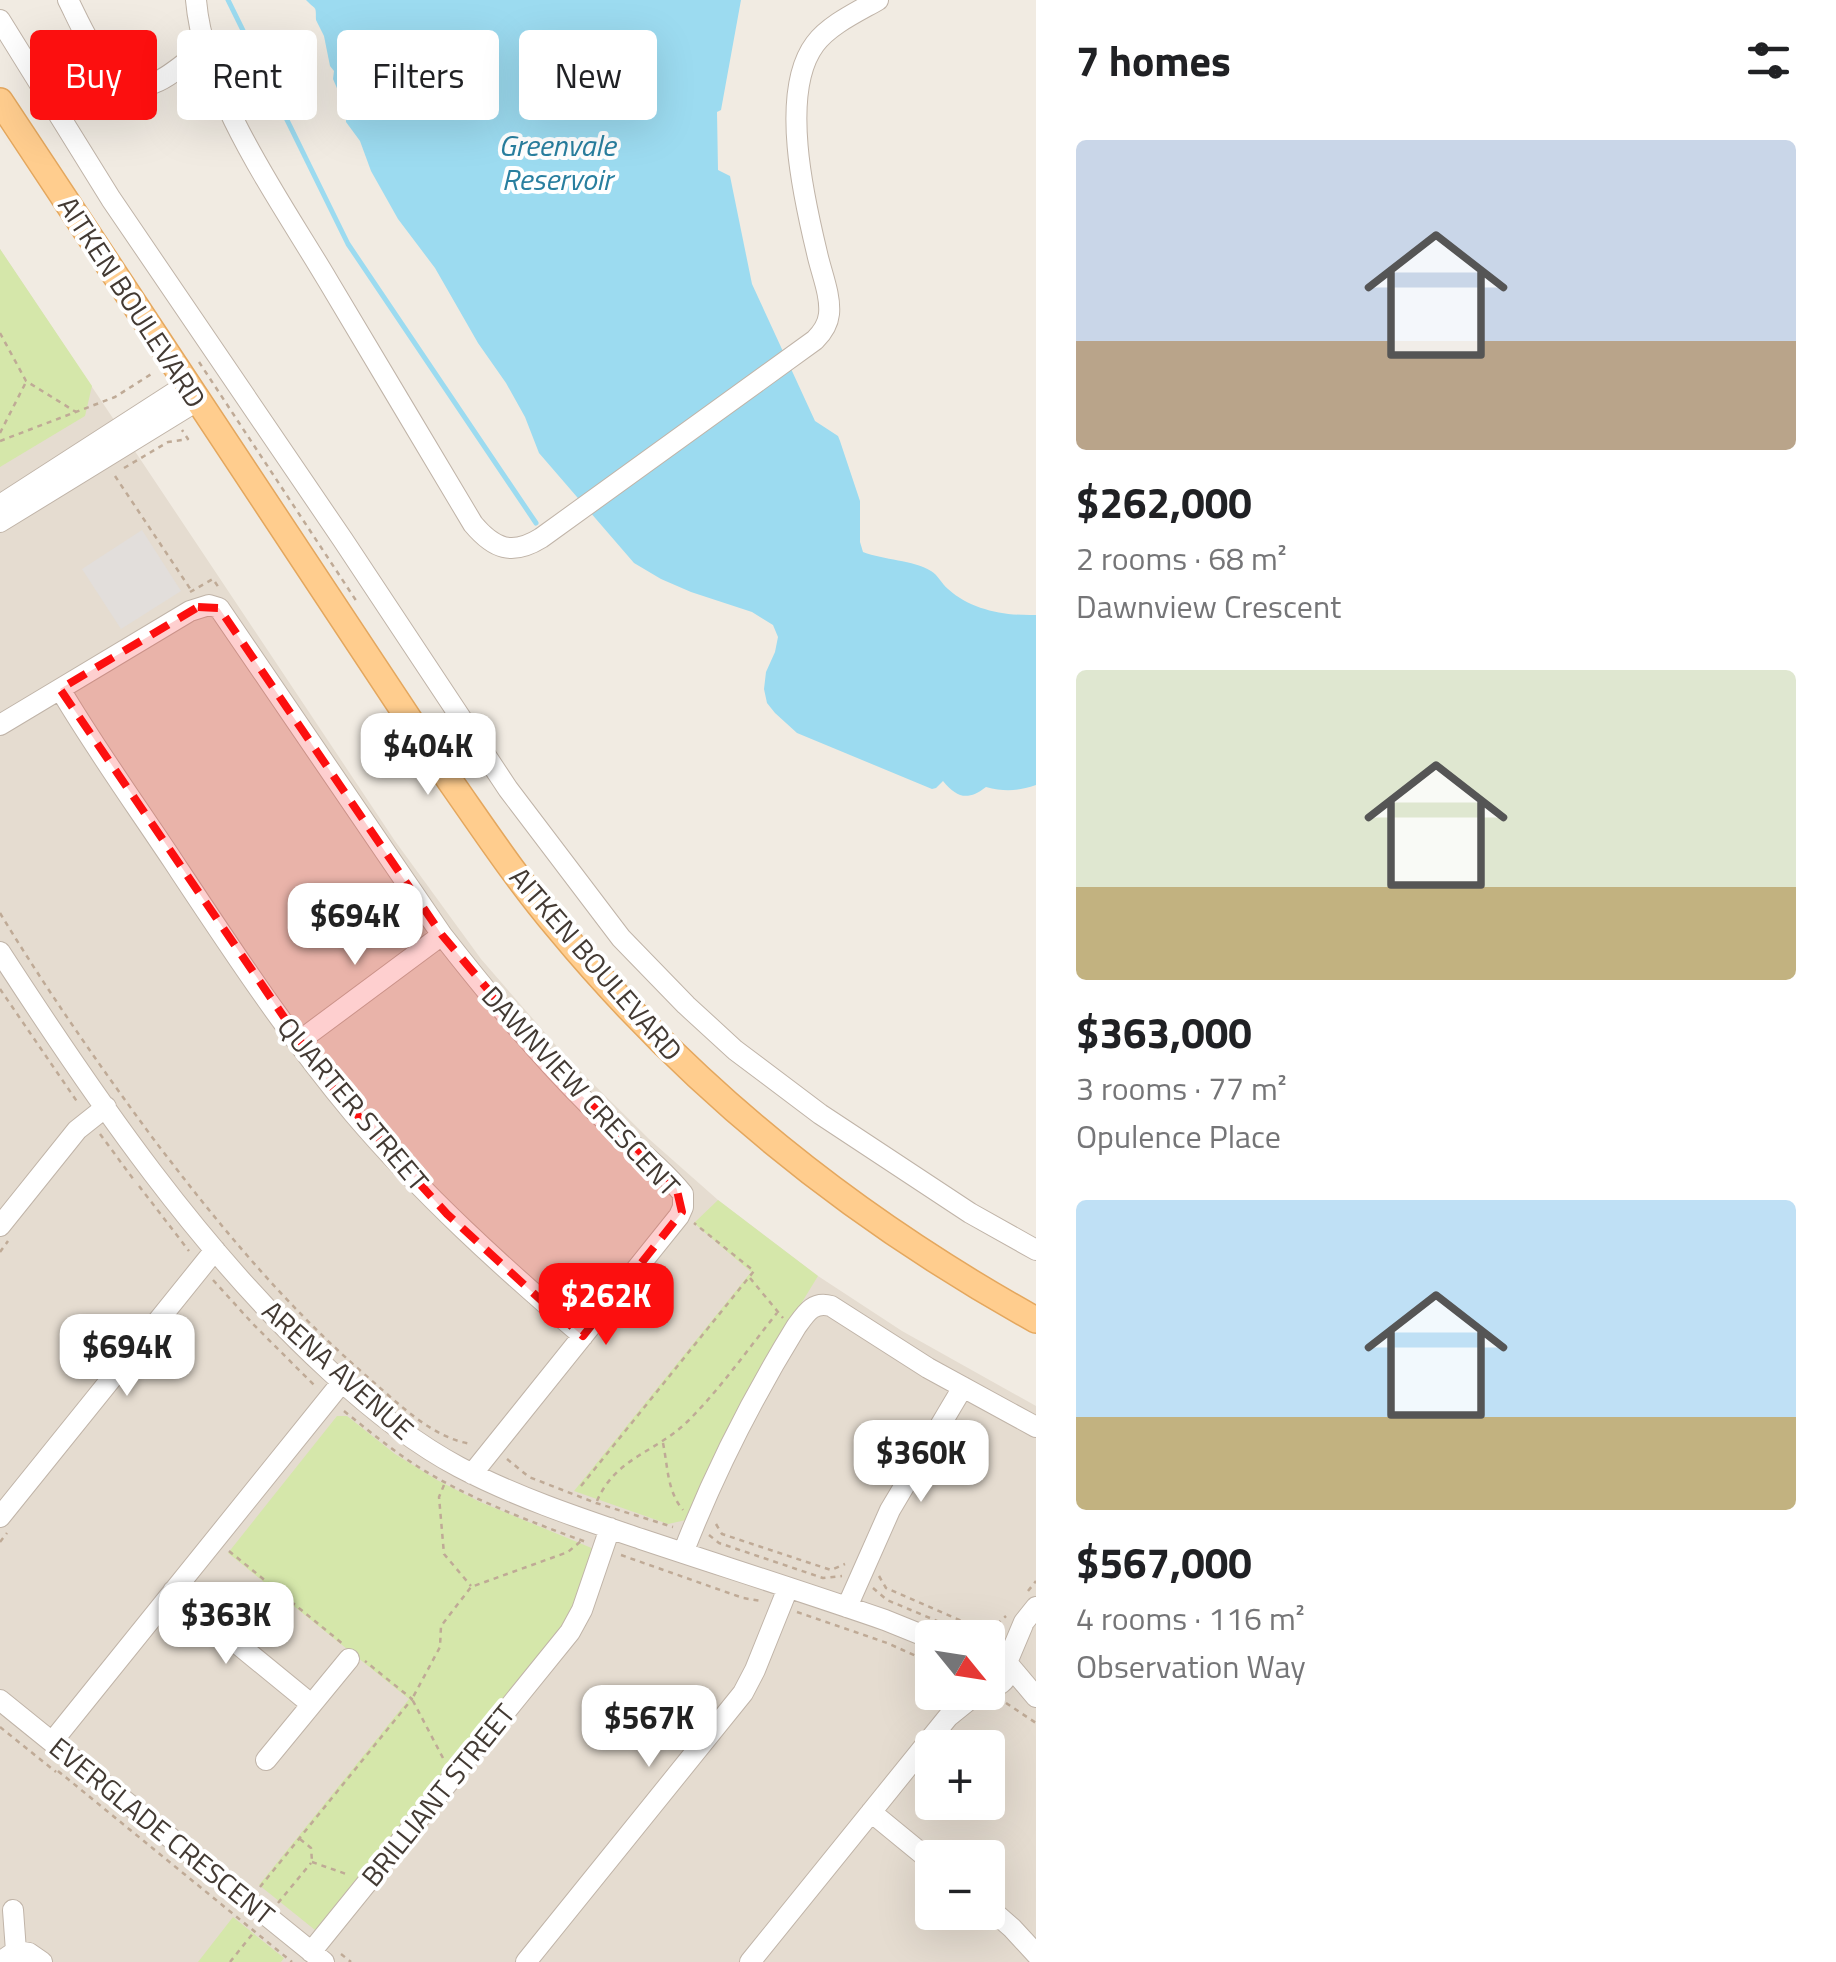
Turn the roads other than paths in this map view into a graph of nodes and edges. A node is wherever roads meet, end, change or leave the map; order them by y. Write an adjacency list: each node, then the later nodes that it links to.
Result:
1 (68, 0): 6 (street)
2 (196, 0): 5 (street)
3 (878, 0): 8 (street)
4 (0, 20): 20 (street)
5 (202, 30)
6 (177, 68)
7 (0, 102): 9 (main road, AITKEN BOULEVARD)
8 (235, 120)
9 (185, 383): 10 (street); 11 (street); 21 (main road, AITKEN BOULEVARD)
10 (0, 505)
11 (0, 522)
12 (60, 689): 13 (street, DAWNVIEW CRESCENT); 14 (street, DAWNVIEW CRESCENT); 16 (street, QUARTER STREET)
13 (0, 724)
14 (442, 935): 16 (street); 22 (street, DAWNVIEW CRESCENT)
15 (0, 952): 17 (street, ARENA AVENUE)
16 (298, 1042): 22 (street, QUARTER STREET)
17 (106, 1108): 18 (street); 19 (street, ARENA AVENUE)
18 (0, 1226)
19 (215, 1250): 23 (street, ARENA AVENUE); 27 (street)
20 (1036, 1250)
21 (1036, 1320)
22 (583, 1336): 26 (street, DAWNVIEW CRESCENT)
23 (342, 1382): 26 (street, ARENA AVENUE); 30 (street)
24 (963, 1387): 25 (street); 29 (street); 32 (street)
25 (1036, 1426)
26 (464, 1470): 28 (street, ARENA AVENUE)
27 (0, 1517)
28 (606, 1539): 29 (street, ARENA AVENUE); 55 (street, BRILLIANT STREET)
29 (683, 1553): 31 (street, ARENA AVENUE)
30 (172, 1592): 43 (street); 47 (street)
31 (784, 1598): 32 (street, ARENA AVENUE); 57 (street)
32 (847, 1607): 35 (street, ARENA AVENUE)
33 (1023, 1614): 34 (street); 38 (street)
34 (1005, 1631)
35 (915, 1633)
36 (1005, 1657): 38 (street)
37 (349, 1658): 43 (street)
38 (1009, 1662): 39 (street); 41 (street)
39 (1005, 1679)
40 (1005, 1694): 41 (street)
41 (1036, 1698)
42 (0, 1700): 47 (street, EVERGLADE CRESCENT)
43 (312, 1704): 48 (street)
44 (951, 1710): 46 (street)
45 (961, 1710): 46 (street)
46 (948, 1717): 49 (street)
47 (52, 1742): 55 (street, EVERGLADE CRESCENT)
48 (266, 1760)
49 (871, 1812): 50 (street); 58 (street)
50 (915, 1848)
51 (13, 1910): 54 (street)
52 (1005, 1922): 53 (street)
53 (1036, 1954)
54 (8, 1957): 56 (street)
55 (318, 1957)
56 (42, 1962)
57 (526, 1962)
58 (750, 1962)

